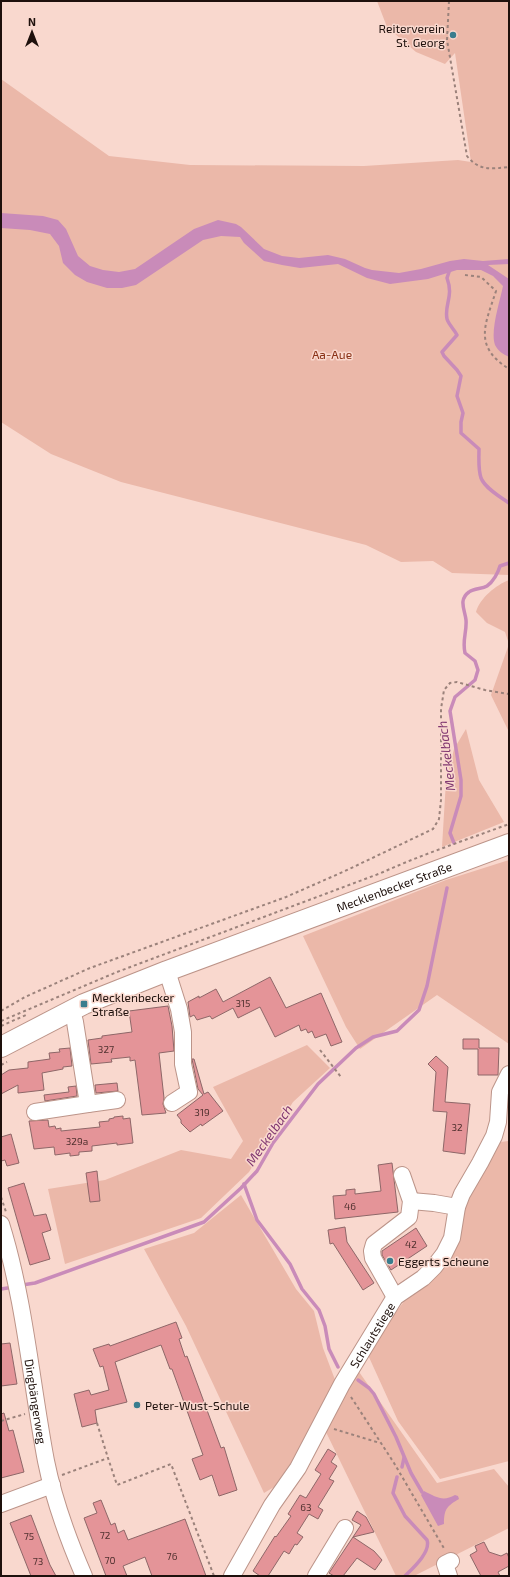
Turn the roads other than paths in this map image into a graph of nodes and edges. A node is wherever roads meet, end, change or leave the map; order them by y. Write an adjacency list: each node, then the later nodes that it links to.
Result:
1 (509, 844): 2 (main road, Mecklenbecker Straße)
2 (167, 971): 3 (main road, Mecklenbecker Straße); 7 (street)
3 (72, 1010): 4 (main road, Mecklenbecker Straße); 8 (street)
4 (1, 1047)
5 (509, 1074): 12 (street, Schlautstiege)
6 (116, 1100): 8 (street)
7 (172, 1103)
8 (88, 1104): 9 (street)
9 (34, 1112)
10 (402, 1175): 11 (street)
11 (411, 1201): 12 (street); 14 (street)
12 (457, 1207): 14 (street, Schlautstiege)
13 (1, 1224): 15 (street, Dingbängerweg)
14 (395, 1297): 19 (street, Schlautstiege)
15 (55, 1480): 16 (street); 18 (street, Dingbängerweg)
16 (1, 1504)
17 (345, 1528): 20 (street)
18 (84, 1576)
19 (232, 1576)
20 (316, 1576)

